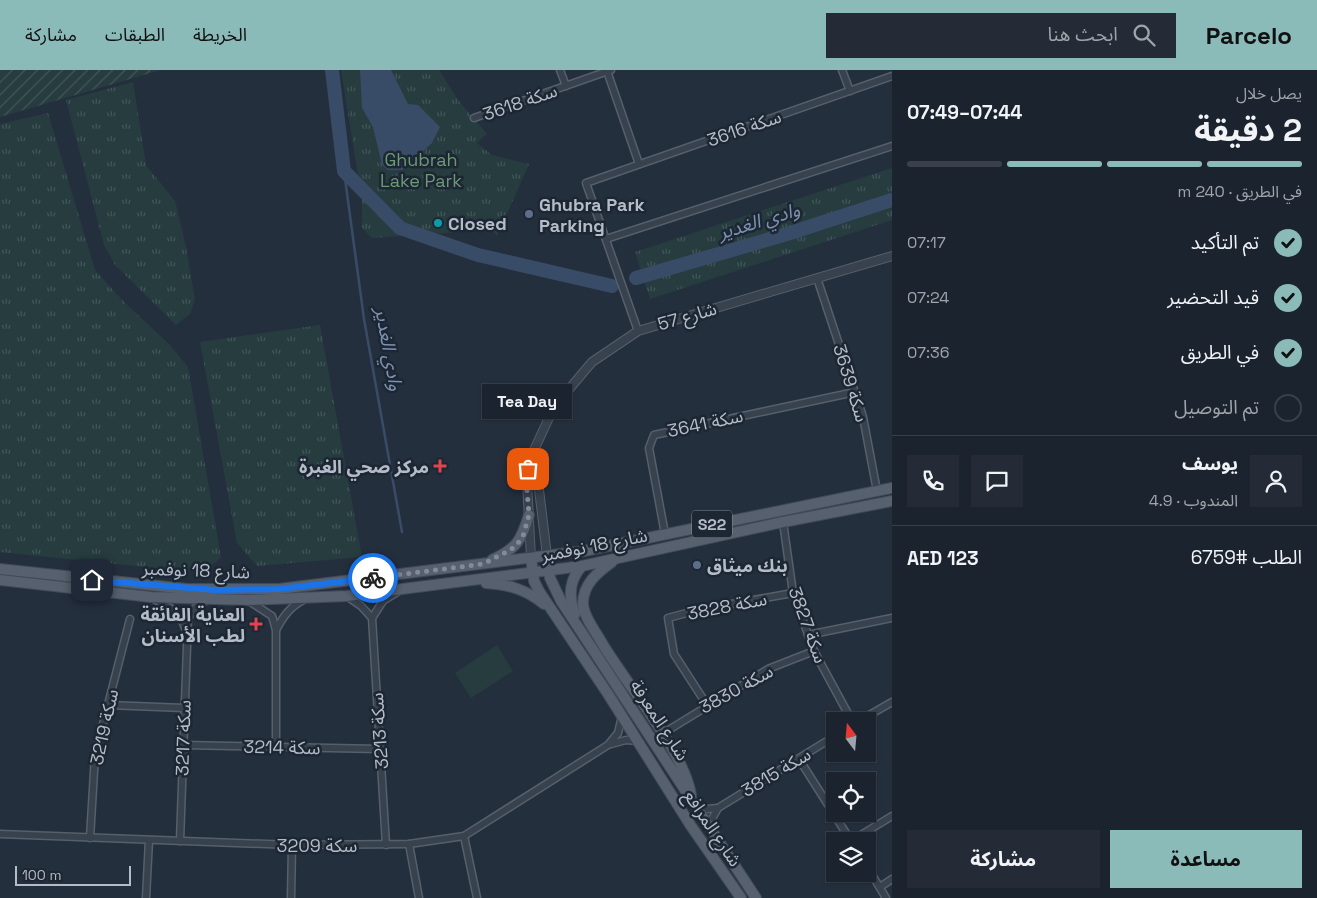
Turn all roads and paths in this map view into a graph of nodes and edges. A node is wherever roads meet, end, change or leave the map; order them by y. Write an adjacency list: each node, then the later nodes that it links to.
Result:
1 (560, 70): 5 (street, سكة 3618)
2 (842, 70): 6 (street)
3 (609, 71): 5 (street, سكة 3618); 9 (street)
4 (892, 76): 6 (street, سكة 3616)
5 (566, 86): 7 (street, سكة 3618)
6 (850, 91): 9 (street, سكة 3616)
7 (474, 118)
8 (892, 146): 10 (street)
9 (639, 164): 10 (street, سكة 3616)
10 (606, 239): 13 (street, سكة 3616)
11 (892, 256): 12 (street, شارع 57)
12 (817, 278): 13 (street, شارع 57); 14 (street, سكة 3639)
13 (638, 330): 15 (street, شارع 57)
14 (855, 392): 17 (street, سكة 3639); 21 (street, سكة 3641)
15 (534, 450): 19 (street, شارع 57); 22 (street)
16 (892, 488): 17 (main road, شارع 18 نوفمبر / S22)
17 (877, 491): 21 (main road, شارع 18 نوفمبر / S22)
18 (892, 500): 20 (main road, شارع 18 نوفمبر / S22)
19 (529, 515): 23 (street, شارع 57); 25 (main road)
20 (783, 522): 24 (main road, شارع 18 نوفمبر / S22); 33 (street, سكة 3827)
21 (665, 534): 22 (main road, شارع 18 نوفمبر / S22)
22 (547, 556): 23 (main road, شارع 18 نوفمبر / S22); 28 (main road, شارع المعرفة)
23 (531, 558): 25 (main road, شارع 18 نوفمبر / S22); 29 (main road)
24 (616, 559): 26 (main road, شارع 18 نوفمبر / S22); 55 (main road)
25 (483, 564): 27 (main road, شارع 18 نوفمبر / S22)
26 (582, 566): 28 (main road, شارع 18 نوفمبر / S22); 43 (main road)
27 (0, 569)
28 (549, 571): 29 (main road, شارع 18 نوفمبر / S22); 43 (main road, شارع المعرفة)
29 (533, 573): 31 (main road, شارع 18 نوفمبر / S22); 39 (main road, شارع المرافع)
30 (0, 580): 35 (main road, شارع 18 نوفمبر / S22)
31 (463, 581): 32 (main road, شارع 18 نوفمبر / S22); 39 (main road)
32 (402, 590): 34 (main road, شارع 18 نوفمبر / S22); 40 (street)
33 (793, 594): 46 (street, سكة 3827); 50 (street, سكة 3828)
34 (347, 596): 36 (main road, شارع 18 نوفمبر / S22); 40 (street)
35 (151, 597): 37 (main road, شارع 18 نوفمبر / S22); 45 (street, سكة 3217)
36 (307, 598): 38 (main road, شارع 18 نوفمبر / S22); 44 (street)
37 (208, 599): 38 (main road, شارع 18 نوفمبر / S22); 45 (street, سكة 3217)
38 (247, 600): 44 (street)
39 (552, 612): 54 (main road, شارع المرافع)
40 (372, 618): 61 (street, سكة 3213)
41 (892, 618): 46 (street)
42 (130, 619): 49 (street, سكة 3219)
43 (580, 626): 63 (main road, شارع المعرفة)
44 (276, 630): 60 (street)
45 (186, 634): 51 (street, سكة 3217)
46 (808, 635): 47 (street, سكة 3827)
47 (814, 651): 50 (street, سكة 3830); 52 (street, سكة 3827)
48 (892, 702): 53 (street)
49 (108, 705): 51 (street); 71 (street, سكة 3219)
50 (707, 705): 55 (street, سكة 3830)
51 (184, 708): 58 (street, سكة 3217)
52 (847, 712)
53 (875, 712)
54 (622, 716): 56 (main road, شارع المرافع); 59 (street, سكة 3209)
55 (662, 734): 63 (main road)
56 (638, 741): 59 (street, سكة 3209); 84 (main road, شارع المرافع)
57 (826, 742): 62 (street, سكة 3815)
58 (183, 745): 60 (street, سكة 3214); 73 (street, سكة 3217)
59 (608, 745): 70 (street, سكة 3209)
60 (276, 747): 61 (street, سكة 3214)
61 (380, 748): 75 (street, سكة 3213)
62 (799, 759): 64 (street, سكة 3815); 67 (street)
63 (693, 801): 64 (street); 66 (main road, شارع المعرفة)
64 (718, 808): 66 (street)
65 (892, 816): 68 (street)
66 (713, 832): 85 (main road, شارع المعرفة)
67 (845, 832)
68 (866, 832)
69 (0, 834): 71 (street, سكة 3209)
70 (464, 836): 74 (street, سكة 3209); 83 (street)
71 (90, 838): 72 (street, سكة 3209)
72 (149, 840): 73 (street, سكة 3209); 80 (street)
73 (180, 841): 76 (street, سكة 3209)
74 (409, 844): 75 (street, سكة 3209); 82 (street)
75 (386, 845): 76 (street, سكة 3209)
76 (292, 846): 81 (street)
77 (892, 879): 79 (street)
78 (876, 881): 79 (street)
79 (880, 888): 86 (street)
80 (146, 898)
81 (291, 898)
82 (419, 898)
83 (477, 898)
84 (741, 898)
85 (756, 898)
86 (886, 898)

